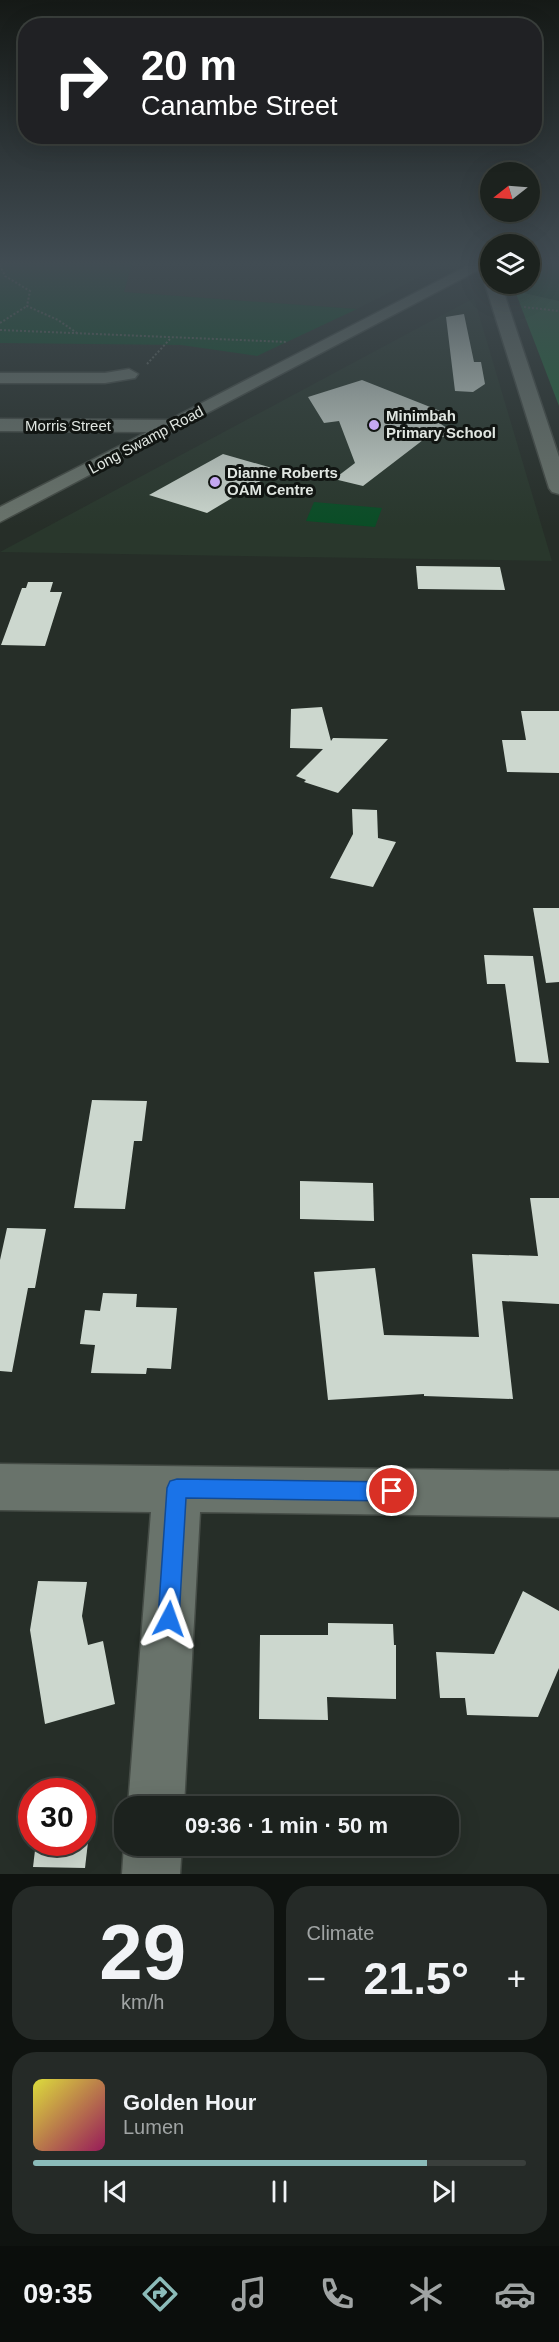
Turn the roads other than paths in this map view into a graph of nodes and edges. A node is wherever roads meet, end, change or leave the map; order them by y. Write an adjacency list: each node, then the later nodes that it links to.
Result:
1 (317, 351): 6 (street, Long Swamp Road)
2 (515, 351): 7 (street)
3 (129, 374): 4 (street)
4 (0, 378)
5 (0, 425): 6 (street, Morris Street)
6 (172, 426): 8 (street, Long Swamp Road)
7 (559, 488)
8 (0, 516)
9 (0, 1487): 10 (street)
10 (177, 1488): 11 (street); 12 (street)
11 (559, 1494)
12 (157, 1796)
13 (152, 1856): 14 (street)
14 (151, 1874)

